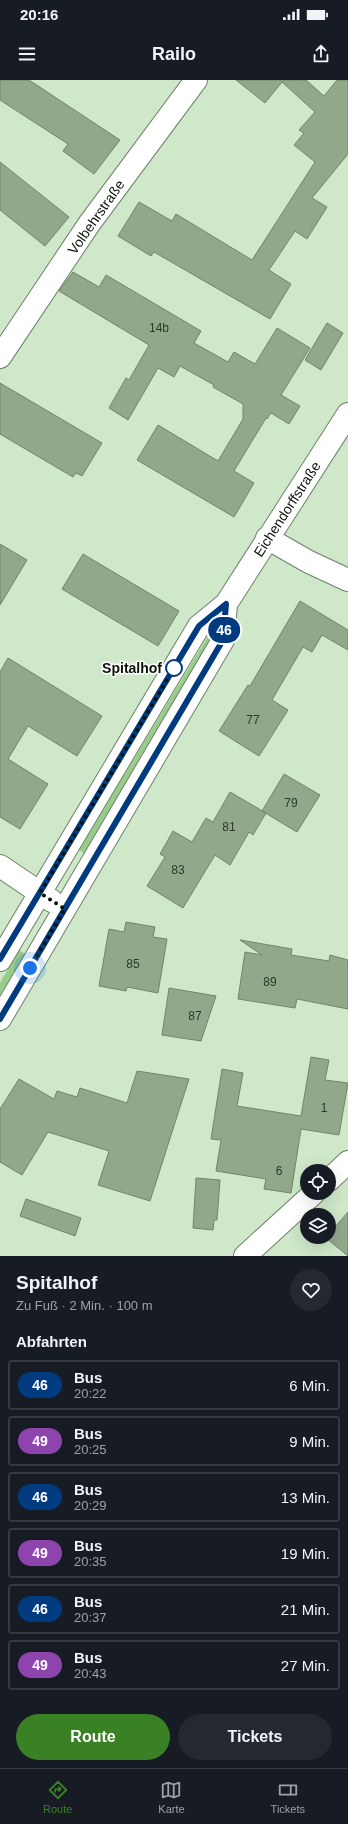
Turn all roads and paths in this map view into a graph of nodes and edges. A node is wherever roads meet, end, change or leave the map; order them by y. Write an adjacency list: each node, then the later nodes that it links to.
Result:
1 (196, 80): 2 (street, Volbehrstraße)
2 (0, 357)
3 (348, 414): 4 (street, Eichendorffstraße)
4 (267, 538): 5 (street); 6 (street, Eichendorffstraße)
5 (348, 580)
6 (226, 604): 8 (street, Eichendorffstraße); 9 (street, Eichendorffstraße)
7 (0, 866): 8 (street)
8 (40, 893): 9 (street); 10 (street, Eichendorffstraße)
9 (65, 909): 11 (street, Eichendorffstraße)
10 (0, 960)
11 (0, 1018)
12 (348, 1162): 13 (street)
13 (336, 1173)
14 (306, 1200): 15 (street)
15 (245, 1256)

